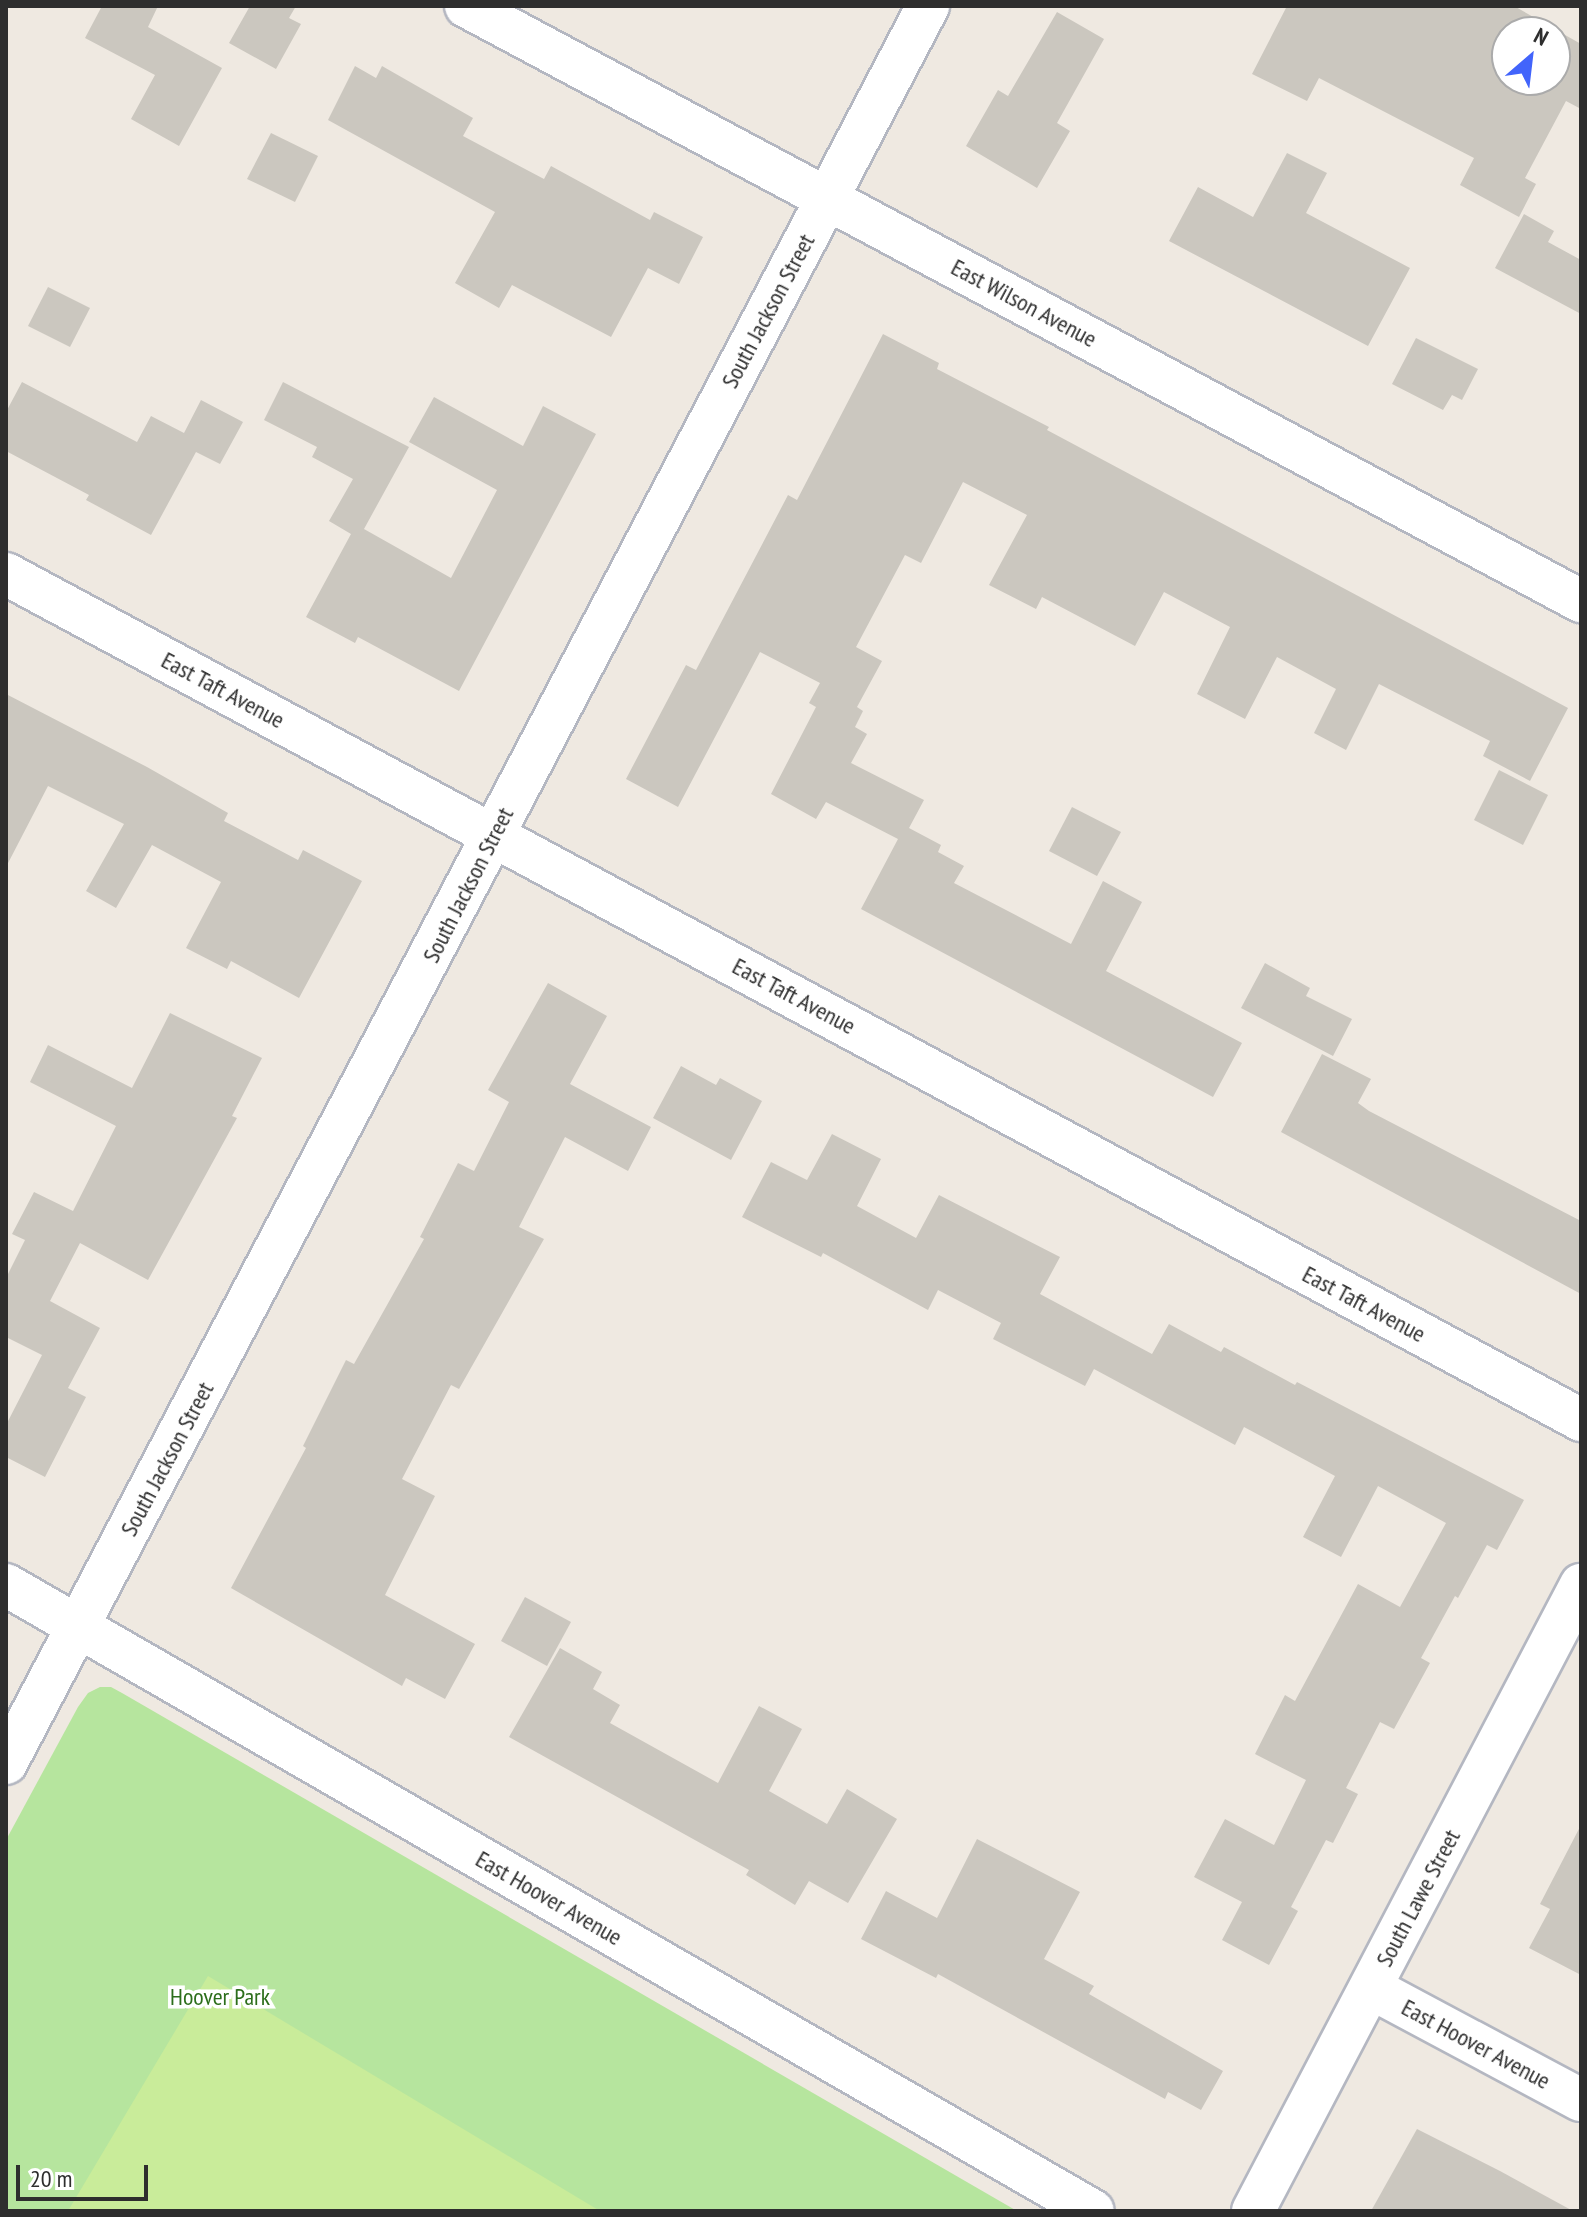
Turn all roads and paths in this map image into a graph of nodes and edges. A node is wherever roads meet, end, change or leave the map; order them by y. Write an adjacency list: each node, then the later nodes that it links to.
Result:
1 (466, 6): 3 (street, East Wilson Avenue)
2 (928, 6): 3 (street, South Jackson Street)
3 (826, 198): 5 (street, East Wilson Avenue); 6 (street, South Jackson Street)
4 (6, 574): 6 (street, East Taft Avenue)
5 (1581, 601)
6 (495, 835): 7 (street, East Taft Avenue); 10 (street, South Jackson Street)
7 (1581, 1420)
8 (6, 1585): 10 (street, East Hoover Avenue)
9 (1581, 1585): 12 (street, South Lawe Street)
10 (79, 1627): 11 (street, South Jackson Street); 14 (street, East Hoover Avenue)
11 (6, 1763)
12 (1371, 1988): 13 (street, East Hoover Avenue); 15 (street, South Lawe Street)
13 (1581, 2100)
14 (1093, 2211)
15 (1253, 2211)

